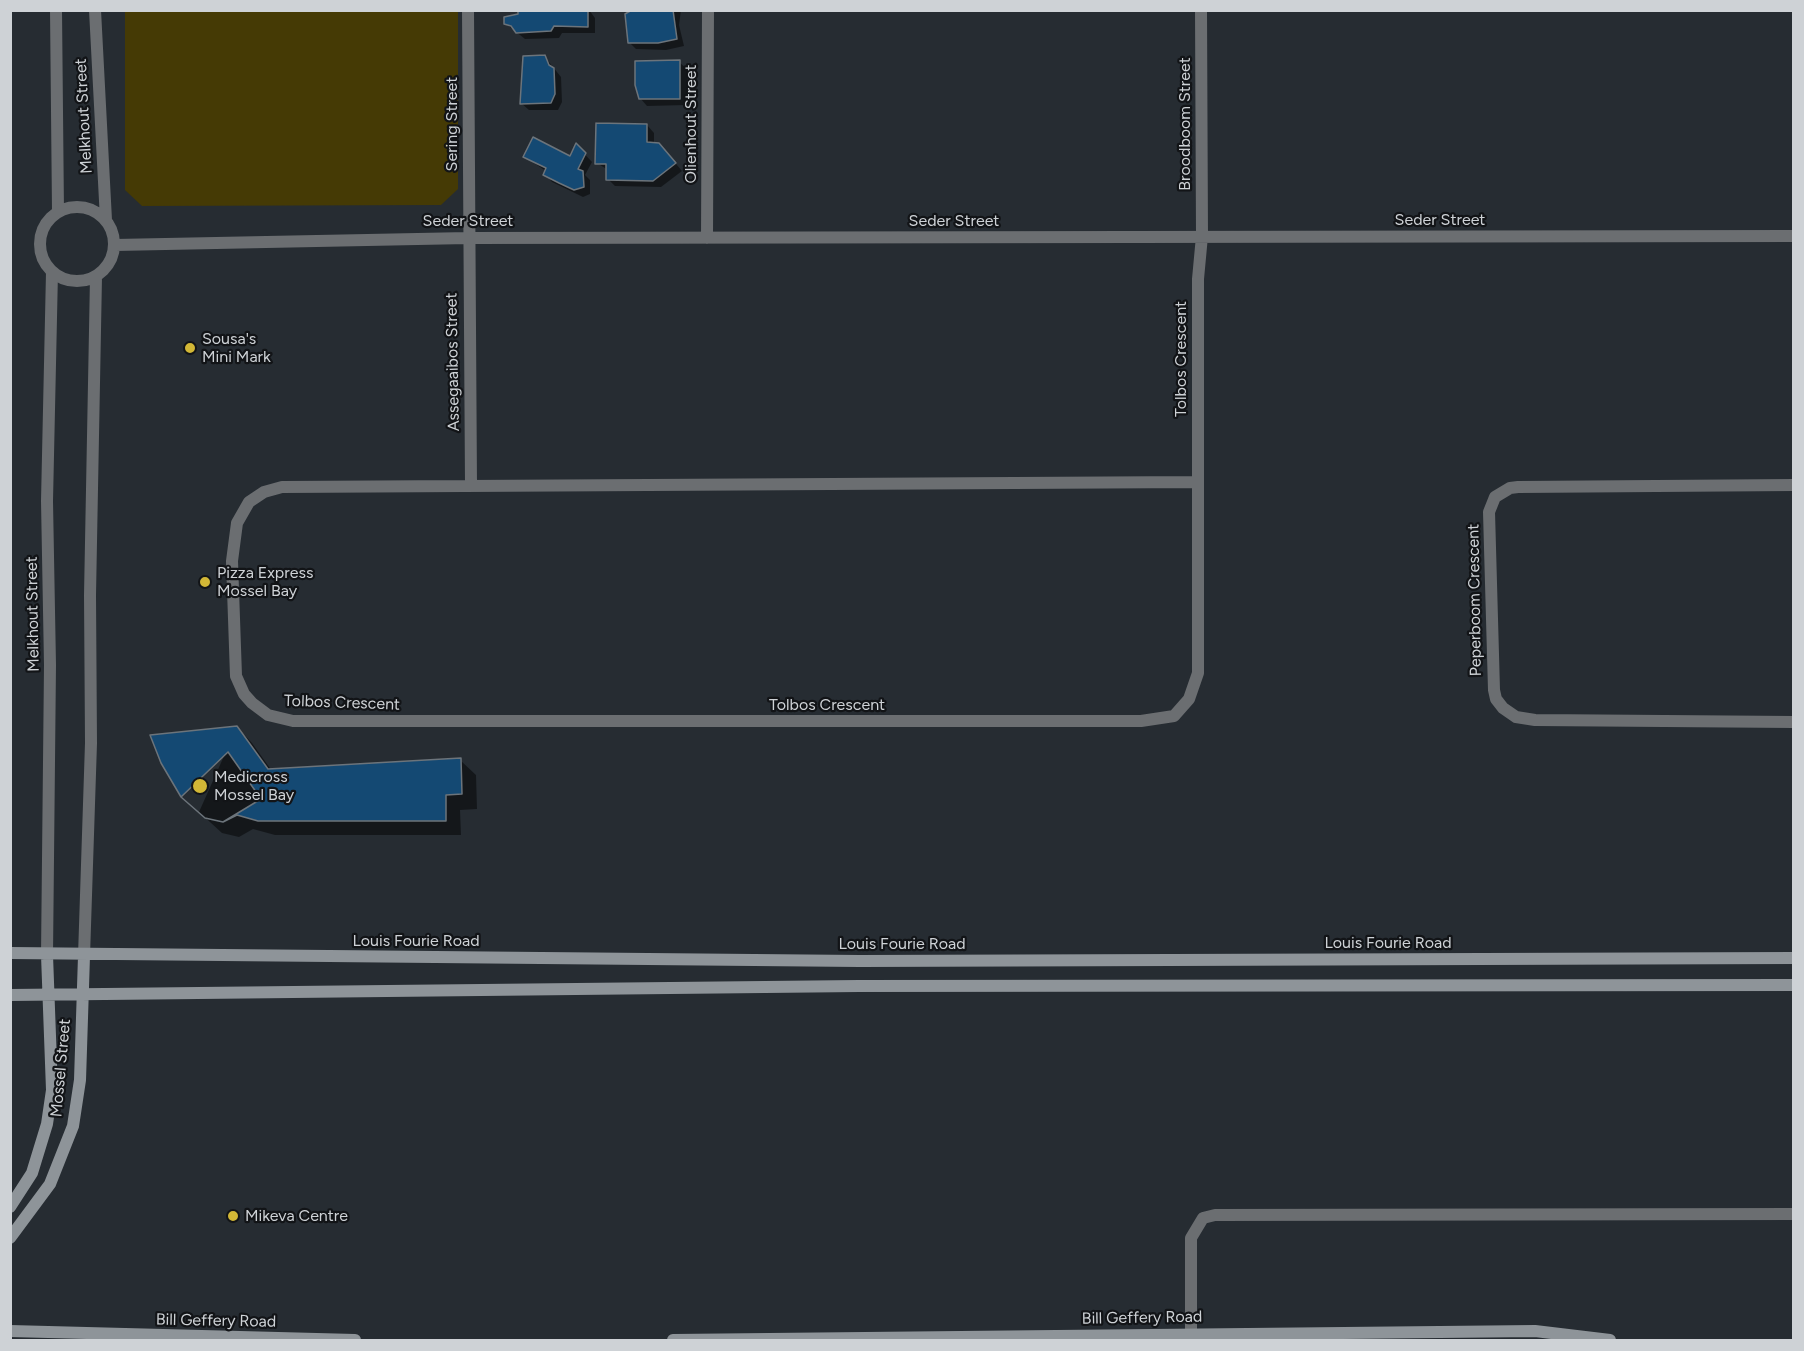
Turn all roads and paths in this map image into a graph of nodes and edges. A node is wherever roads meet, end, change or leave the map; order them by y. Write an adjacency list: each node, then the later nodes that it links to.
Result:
1 (56, 10): 6 (street, Melkhout Street)
2 (95, 10): 7 (street, Melkhout Street)
3 (468, 10): 10 (street, Sering Street)
4 (708, 10): 11 (street, Olienhout Street)
5 (1201, 10): 8 (street, Broodboom Street)
6 (58, 212): 7 (street); 13 (street)
7 (106, 220): 12 (street)
8 (1202, 236): 9 (street, Seder Street); 11 (street, Seder Street); 15 (street, Tolbos Crescent)
9 (1794, 236)
10 (468, 238): 11 (street, Seder Street); 12 (street, Seder Street); 17 (street, Assegaaibos Street)
11 (707, 238)
12 (115, 244): 14 (street)
13 (52, 272): 14 (street); 20 (street, Melkhout Street)
14 (96, 277): 21 (street)
15 (1197, 482): 17 (street, Tolbos Crescent); 17 (street, Tolbos Crescent)
16 (1794, 485): 18 (street, Peperboom Crescent)
17 (471, 486)
18 (1794, 722)
19 (10, 953): 20 (main road, Louis Fourie Road)
20 (47, 955): 21 (main road, Louis Fourie Road); 26 (main road, Mossel Street)
21 (84, 956): 22 (main road, Louis Fourie Road); 25 (main road, Mossel Street)
22 (1794, 958)
23 (1794, 985): 25 (main road)
24 (10, 995): 26 (main road)
25 (83, 995): 26 (main road); 29 (main road, Mossel Street)
26 (49, 996): 27 (main road, Mossel Street)
27 (10, 1207)
28 (1794, 1214): 32 (street)
29 (10, 1238)
30 (10, 1330): 31 (main road, Bill Geffery Road)
31 (76, 1334): 33 (main road, Bill Geffery Road); 34 (main road, Bill Geffery Road)
32 (1191, 1334): 35 (main road, Bill Geffery Road); 36 (main road, Bill Geffery Road)
33 (43, 1341)
34 (355, 1341)
35 (673, 1341)
36 (1610, 1341)

